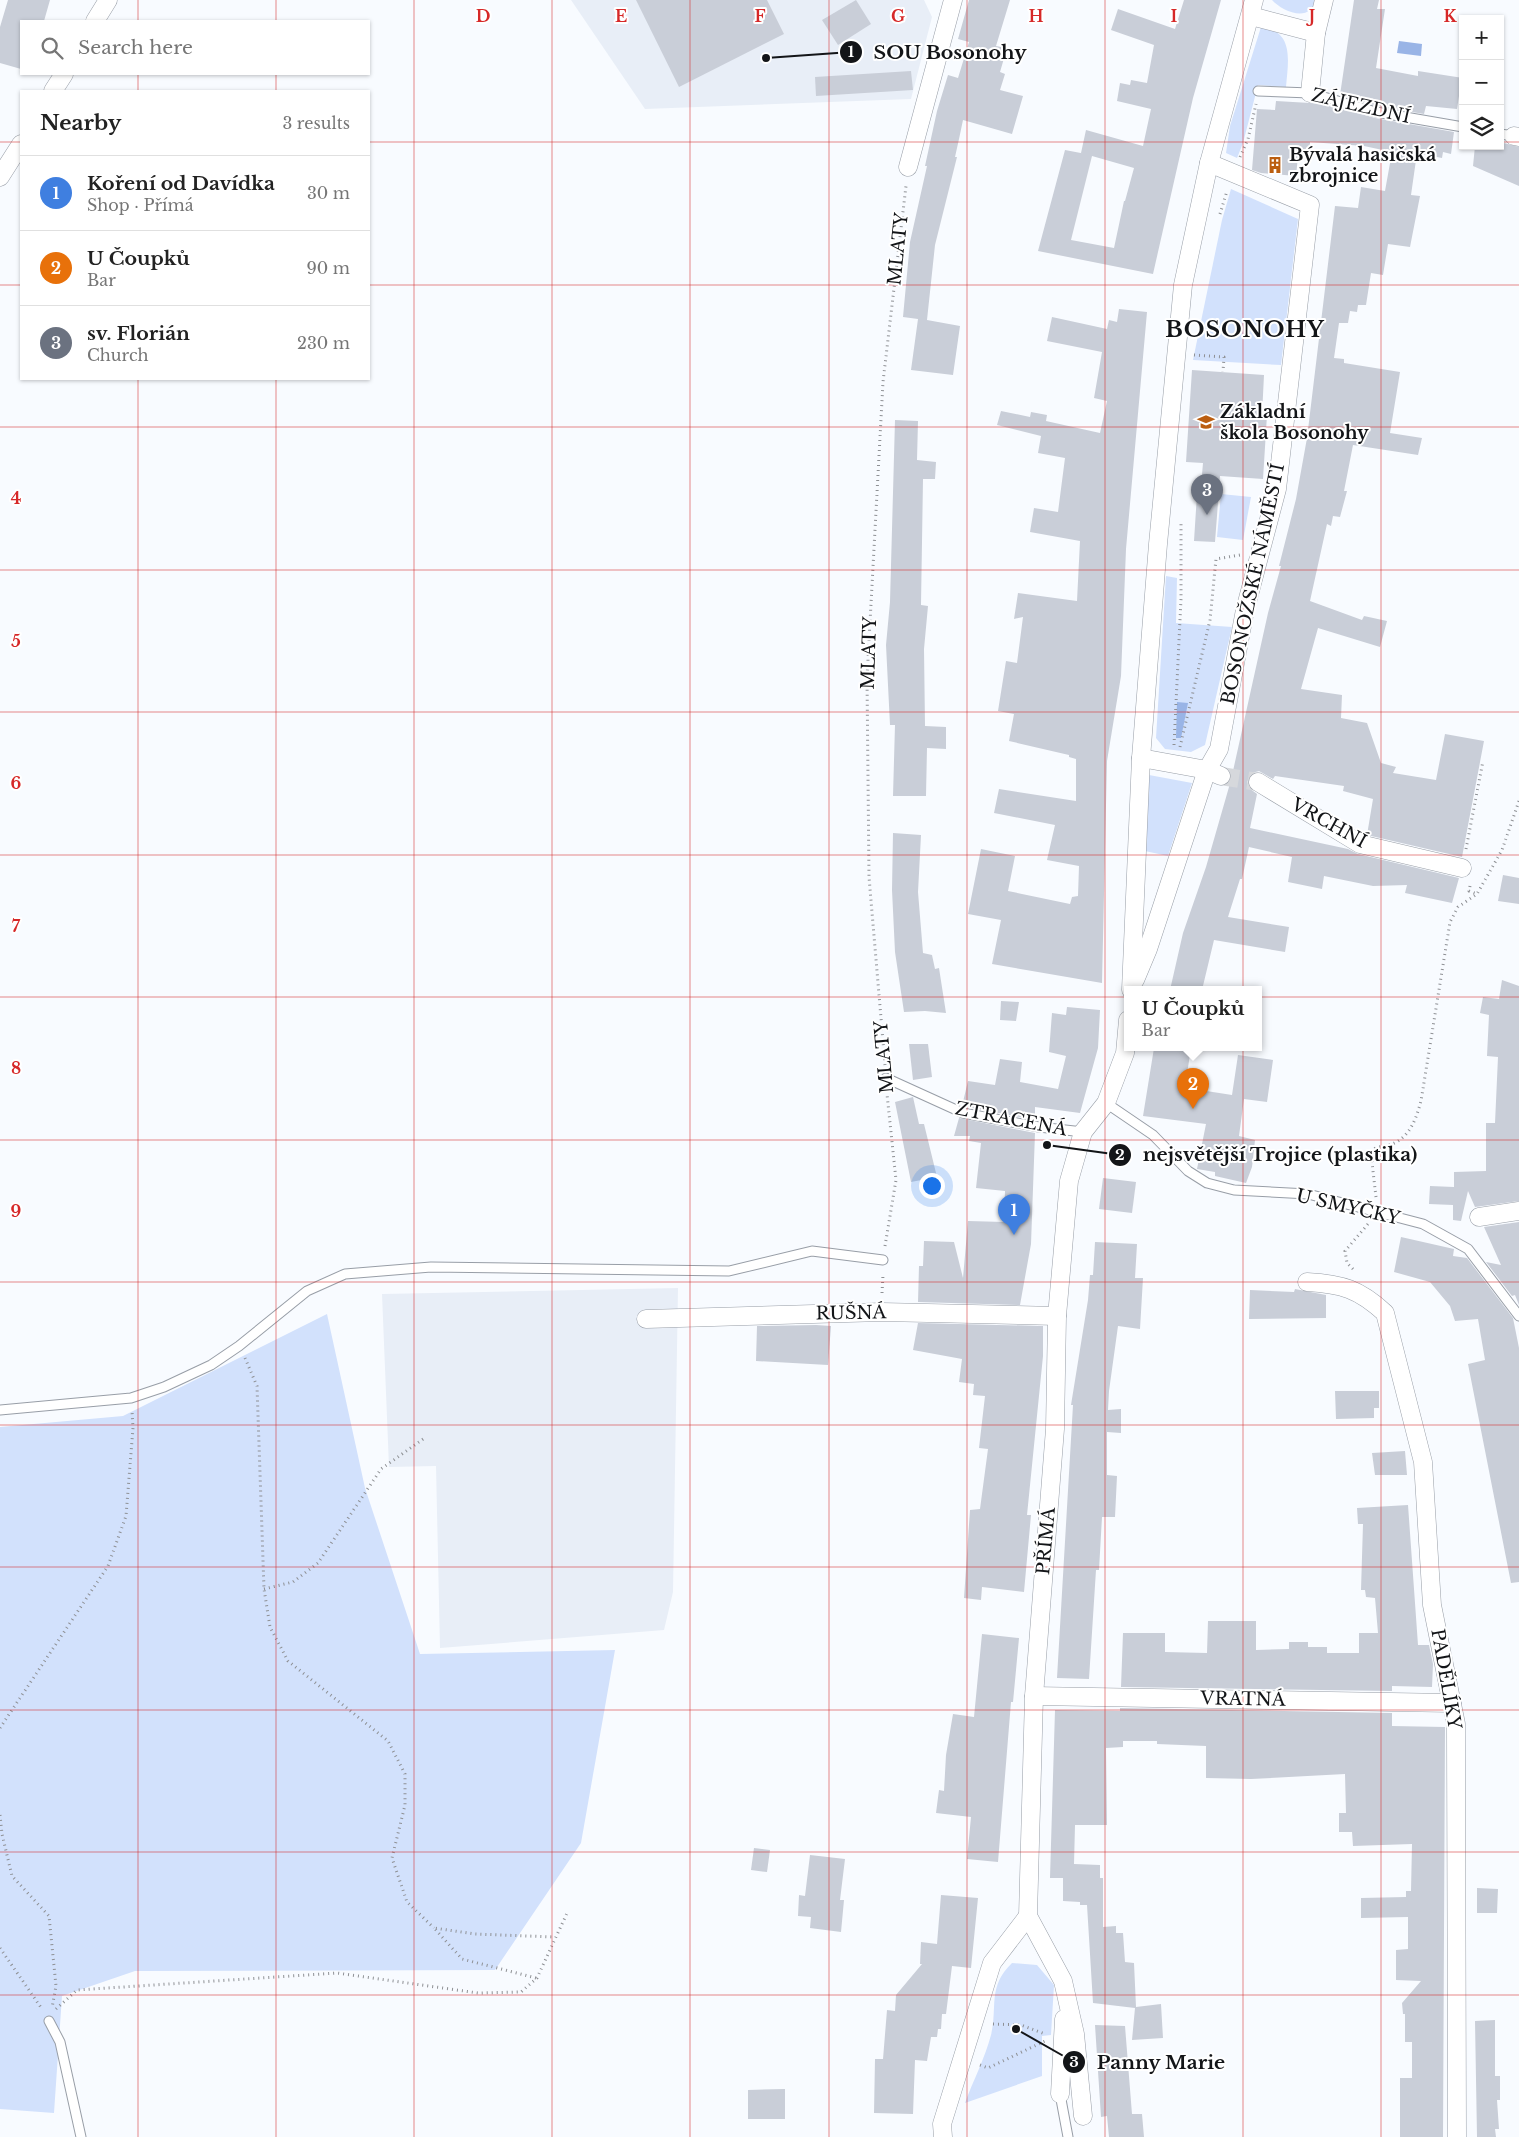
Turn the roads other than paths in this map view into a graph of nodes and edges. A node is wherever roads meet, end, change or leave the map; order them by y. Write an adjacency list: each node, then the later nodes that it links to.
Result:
1 (108, 0): 5 (street)
2 (953, 0): 14 (street)
3 (1324, 0): 6 (street)
4 (1253, 8): 6 (street, BOSONOŽSKÉ NÁMĚSTÍ); 13 (street, BOSONOŽSKÉ NÁMĚSTÍ)
5 (96, 20)
6 (1316, 33): 10 (street)
7 (63, 75): 8 (street)
8 (54, 90)
9 (1258, 91): 10 (lane, ZÁJEZDNÍ)
10 (1310, 93): 11 (lane, ZÁJEZDNÍ)
11 (1459, 126)
12 (20, 146): 15 (street)
13 (1209, 163): 16 (street, BOSONOŽSKÉ NÁMĚSTÍ); 17 (street, BOSONOŽSKÉ NÁMĚSTÍ)
14 (908, 167)
15 (0, 176)
16 (1141, 758): 17 (street); 20 (street, BOSONOŽSKÉ NÁMĚSTÍ)
17 (1214, 773): 21 (street, BOSONOŽSKÉ NÁMĚSTÍ)
18 (1258, 782): 19 (street, VRCHNÍ)
19 (1462, 868)
20 (1131, 986)
21 (1133, 986)
22 (1125, 1051): 24 (street)
23 (886, 1078): 25 (lane, ZTRACENÁ)
24 (1106, 1103): 25 (street, PŘÍMÁ); 31 (lane, U SMYČKY)
25 (1083, 1132): 30 (street, PŘÍMÁ)
26 (1519, 1210): 27 (street)
27 (1479, 1217)
28 (883, 1260): 33 (lane)
29 (1307, 1282): 35 (street, PADĚLÍKY)
30 (1057, 1316): 32 (street, RUŠNÁ); 34 (street, PŘÍMÁ)
31 (1519, 1316)
32 (646, 1319)
33 (0, 1410)
34 (1034, 1696): 35 (street, VRATNÁ); 36 (street, PŘÍMÁ)
35 (1452, 1703): 44 (street, PADĚLÍKY)
36 (1028, 1916): 37 (street, PŘÍMÁ); 42 (street)
37 (1063, 1981): 39 (street, PŘÍMÁ); 40 (street, PŘÍMÁ)
38 (50, 2021): 41 (lane)
39 (1060, 2094): 43 (lane)
40 (1083, 2116)
41 (81, 2137)
42 (943, 2137)
43 (1068, 2137)
44 (1457, 2137)

